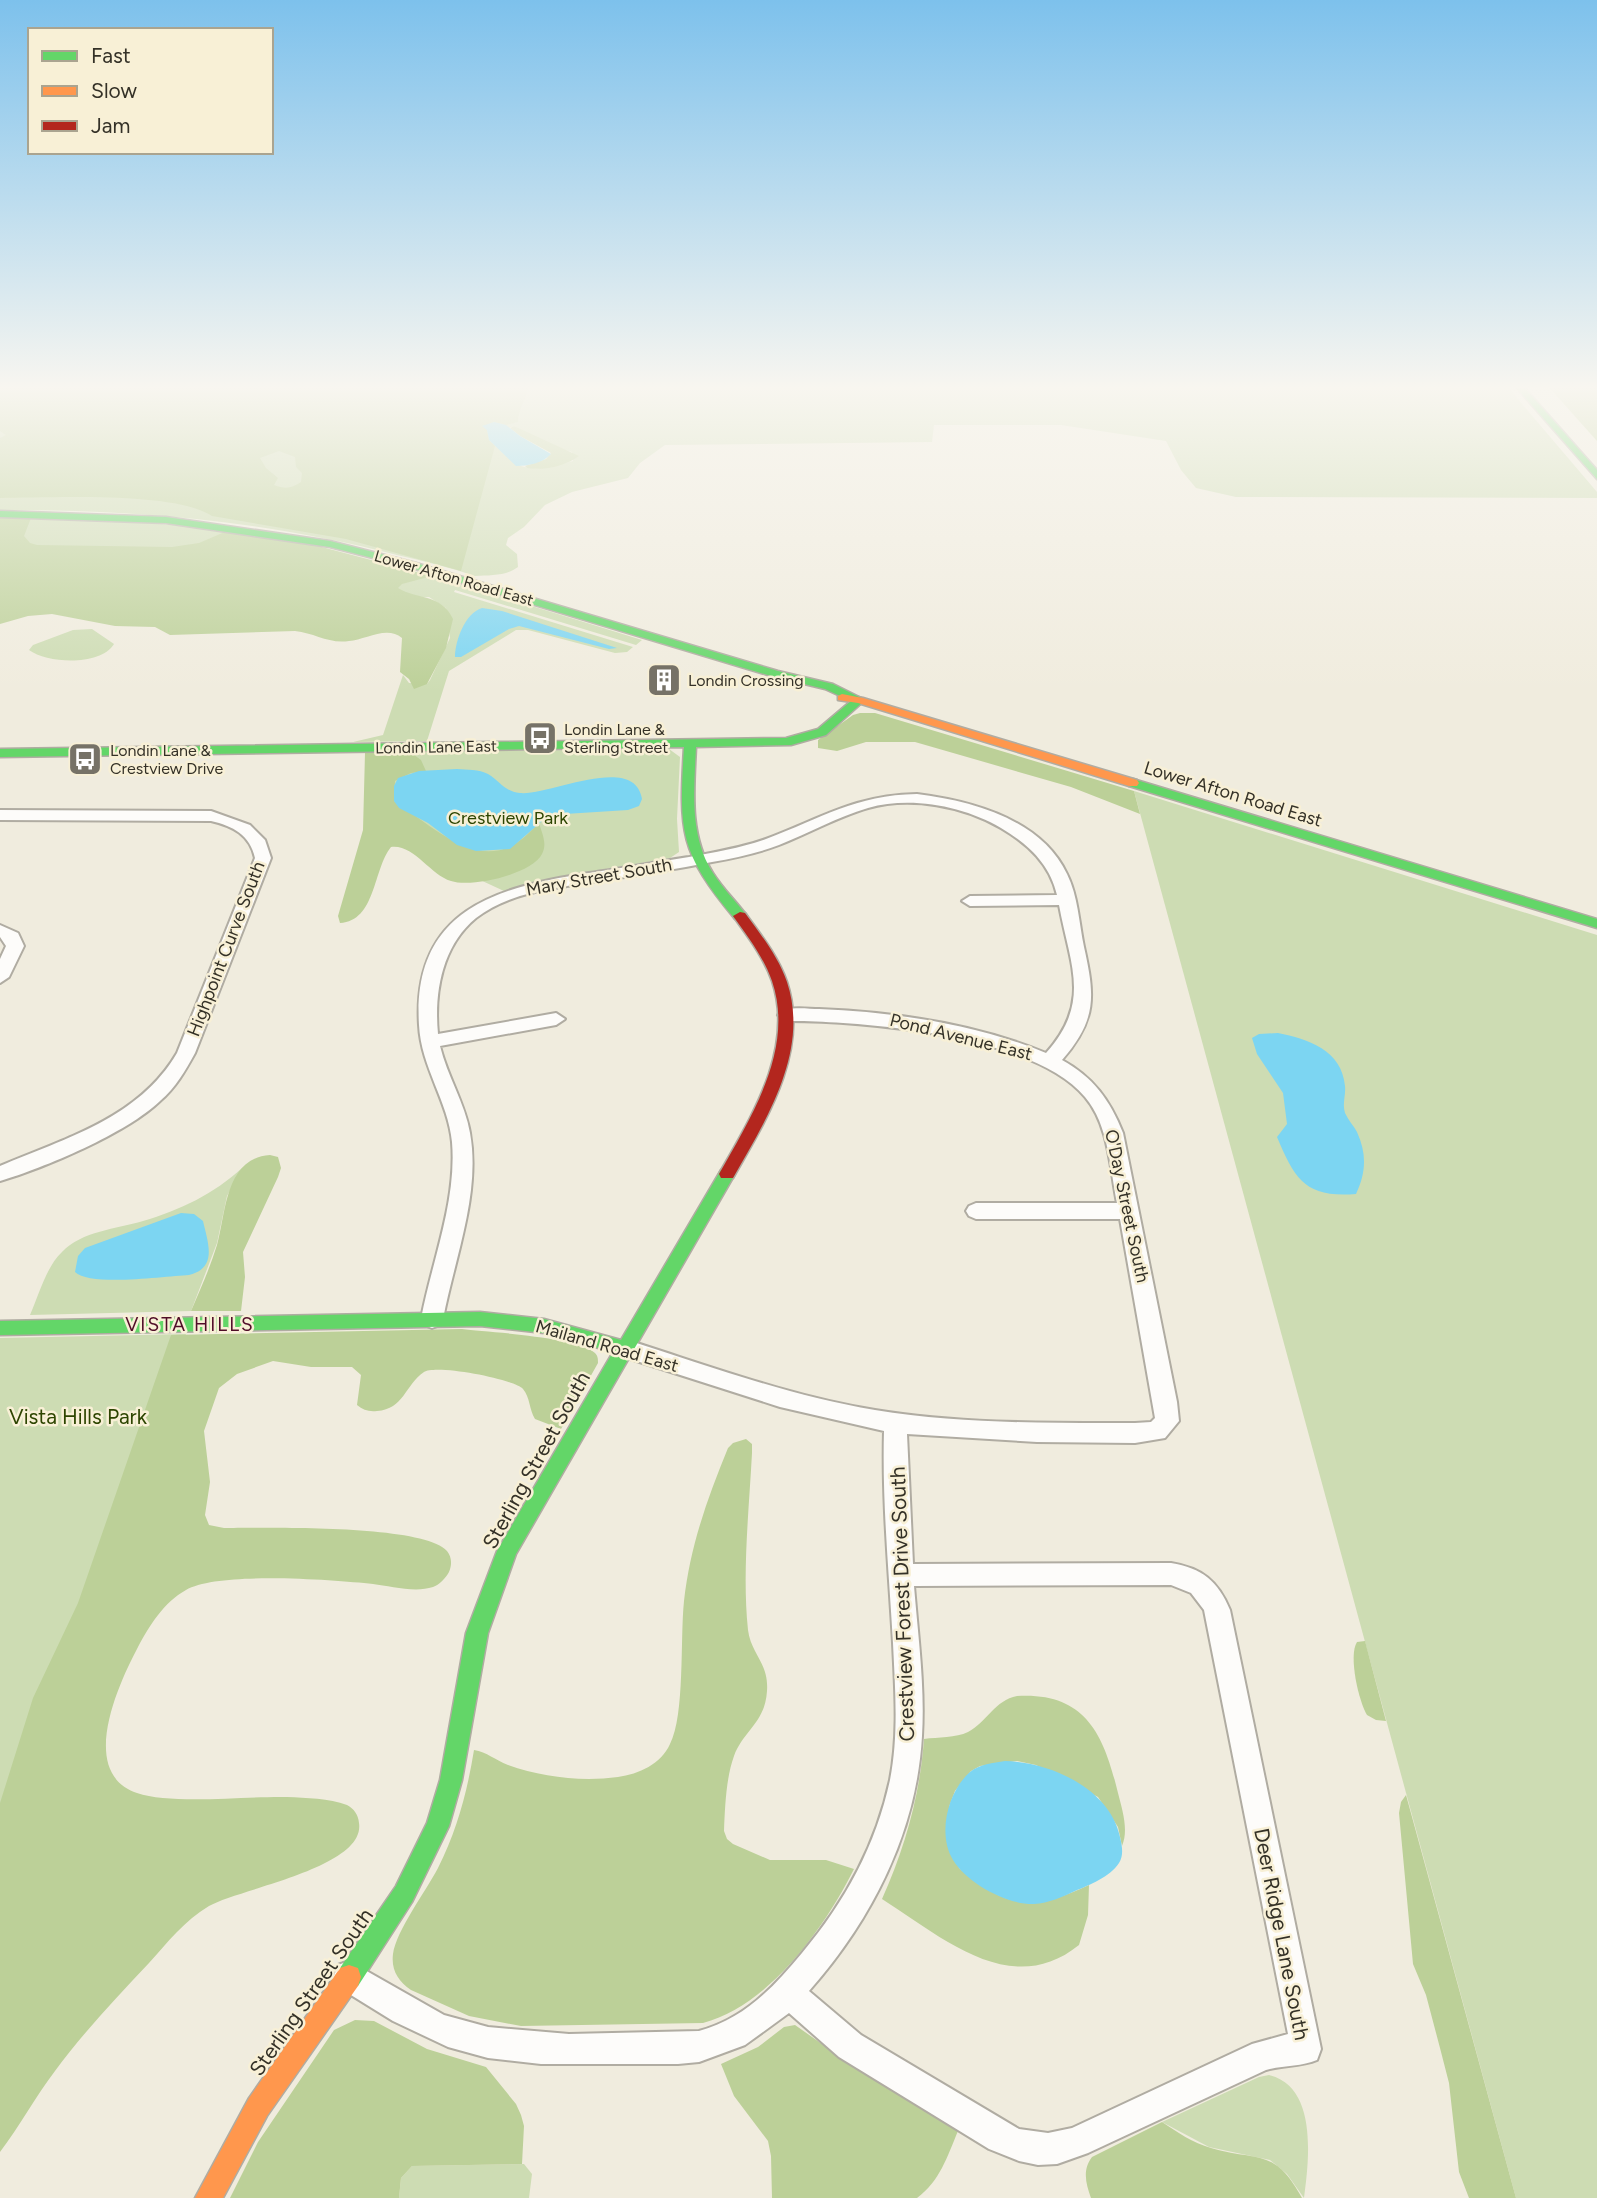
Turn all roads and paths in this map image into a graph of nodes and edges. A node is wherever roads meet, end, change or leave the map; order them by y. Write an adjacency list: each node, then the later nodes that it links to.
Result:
1 (0, 514): 2 (street, Lower Afton Road East)
2 (859, 700): 3 (street, Londin Lane East); 9 (street, Lower Afton Road East)
3 (690, 743): 4 (street, Londin Lane East); 6 (street, Sterling Street South)
4 (0, 752)
5 (0, 815): 16 (street, Highpoint Curve South)
6 (697, 859): 7 (street); 12 (street, Sterling Street South); 14 (street, Mary Street South)
7 (1066, 900): 8 (street); 15 (street)
8 (970, 901)
9 (1597, 923)
10 (2, 931): 11 (street)
11 (0, 977)
12 (787, 1015): 15 (street, Pond Avenue East); 21 (street, Sterling Street South)
13 (555, 1019): 14 (street)
14 (430, 1042): 19 (street, Mary Street South)
15 (1050, 1061): 18 (street, O'Day Street South)
16 (2, 1170)
17 (976, 1211): 18 (street)
18 (1129, 1211): 23 (street, O'Day Street South)
19 (432, 1320): 20 (street, Mailand Road East); 21 (street, Mailand Road East)
20 (0, 1328)
21 (624, 1348): 22 (street, Mailand Road East); 25 (street, Sterling Street South)
22 (896, 1423): 23 (street, Mailand Road East); 24 (street, Crestview Forest Drive South)
23 (1163, 1427)
24 (902, 1575): 26 (street, Crestview Forest Drive South); 26 (street, Deer Ridge Lane South)
25 (349, 1976): 26 (street, Crestview Forest Drive South); 27 (street, Sterling Street South)
26 (789, 1992)
27 (208, 2198)

